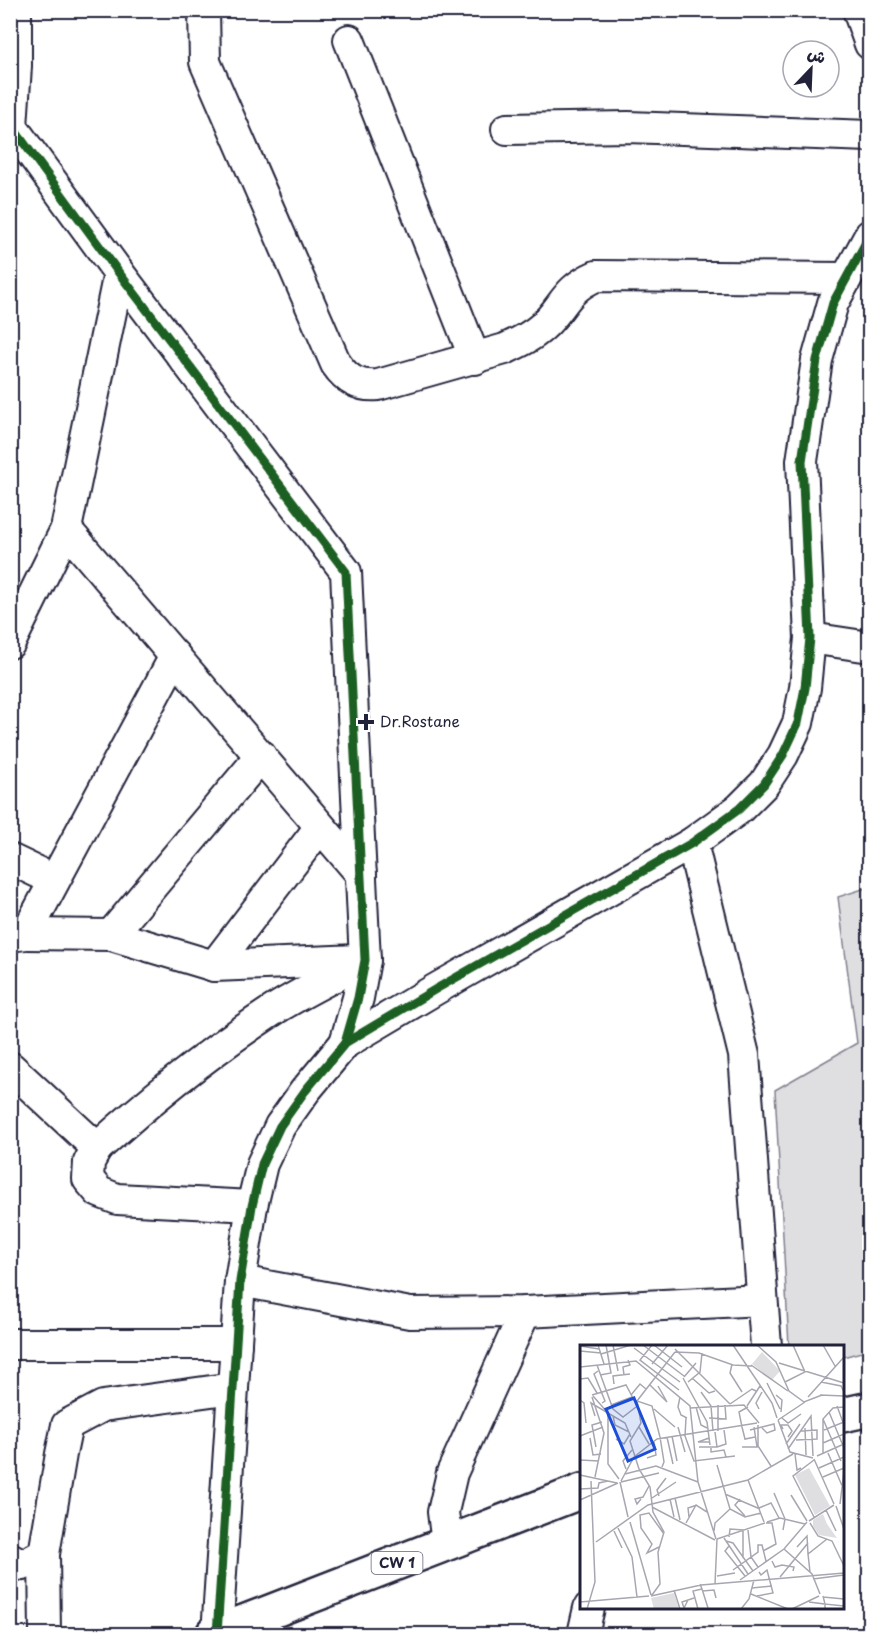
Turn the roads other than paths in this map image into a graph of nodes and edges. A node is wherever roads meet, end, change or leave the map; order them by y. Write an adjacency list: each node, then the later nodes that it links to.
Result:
1 (16, 10): 7 (street)
2 (204, 10): 12 (street)
3 (858, 10): 5 (street)
4 (349, 40): 12 (street)
5 (870, 44)
6 (507, 129): 8 (street)
7 (11, 133): 10 (street)
8 (870, 136)
9 (870, 235): 11 (street)
10 (118, 273): 13 (street); 22 (street)
11 (846, 278): 12 (street); 14 (street)
12 (476, 359)
13 (66, 529): 15 (street); 17 (street)
14 (810, 638): 16 (street); 20 (street)
15 (10, 643)
16 (870, 647)
17 (175, 657): 18 (street); 23 (street)
18 (261, 756): 19 (street); 25 (street)
19 (320, 826): 22 (street); 27 (street)
20 (692, 843): 28 (street); 33 (street)
21 (10, 859): 23 (street)
22 (361, 874): 26 (street)
23 (54, 880): 24 (street)
24 (18, 935): 25 (street)
25 (111, 935): 27 (street)
26 (365, 960): 27 (street); 28 (street); 30 (street)
27 (214, 966)
28 (345, 1043): 31 (street)
29 (10, 1067): 30 (street)
30 (97, 1148): 31 (street)
31 (252, 1206): 32 (street)
32 (240, 1281): 34 (street); 36 (street)
33 (762, 1300): 34 (street); 37 (street)
34 (525, 1312): 42 (street)
35 (10, 1344): 36 (street)
36 (236, 1344): 38 (street)
37 (766, 1345)
38 (233, 1388): 43 (street); 46 (street)
39 (870, 1409): 40 (main road)
40 (844, 1415)
41 (580, 1492): 42 (main road, CW 1)
42 (447, 1544): 46 (main road, CW 1)
43 (44, 1554): 44 (street); 47 (street)
44 (10, 1558)
45 (589, 1609): 48 (street)
46 (216, 1634)
47 (45, 1635)
48 (583, 1635)

